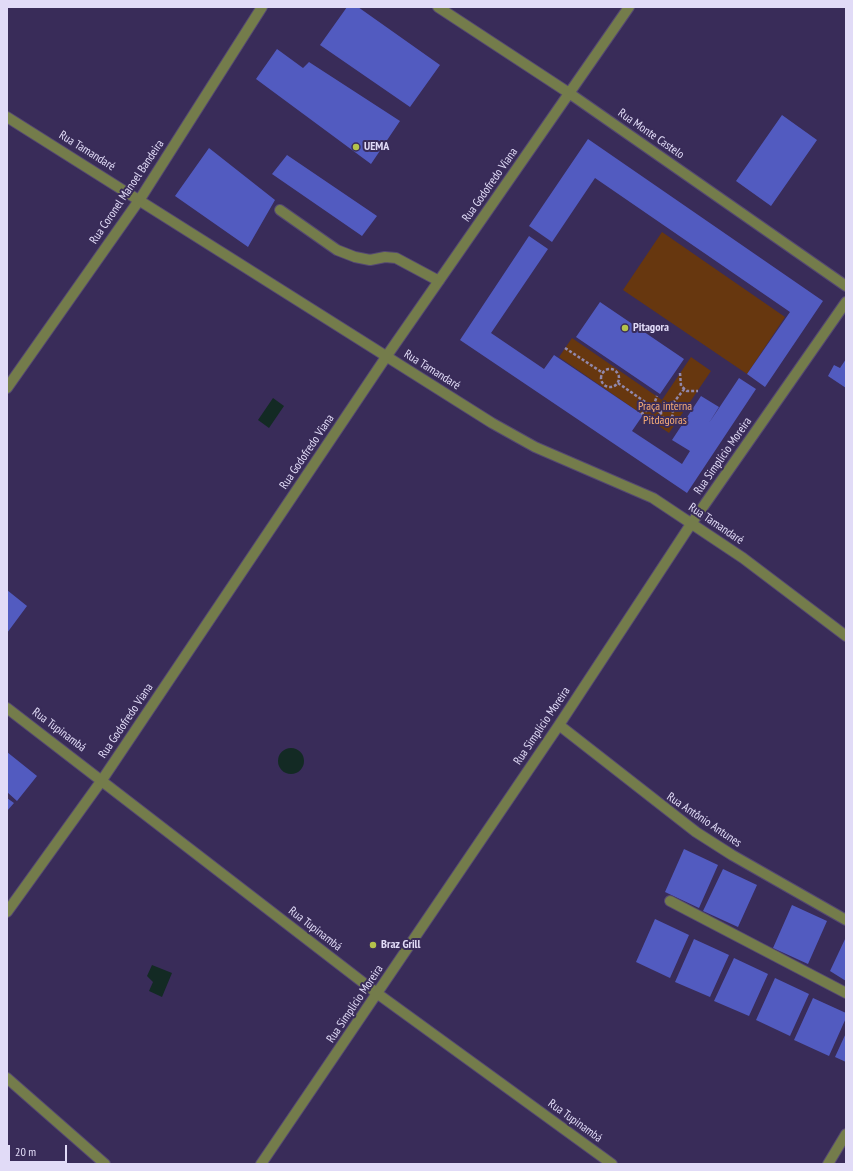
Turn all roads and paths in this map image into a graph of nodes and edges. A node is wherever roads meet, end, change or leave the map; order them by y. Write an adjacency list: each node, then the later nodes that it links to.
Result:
1 (262, 7): 6 (street, Rua Coronel Manoel Bandeira)
2 (438, 7): 4 (street, Rua Monte Castelo)
3 (629, 7): 4 (street, Rua Godofredo Viana)
4 (569, 93): 8 (street, Rua Godofredo Viana); 9 (street, Rua Monte Castelo)
5 (7, 117): 6 (street, Rua Tamandaré)
6 (140, 199): 12 (street, Rua Tamandaré); 16 (street, Rua Coronel Manoel Bandeira)
7 (280, 210): 8 (street)
8 (439, 281): 12 (street, Rua Godofredo Viana)
9 (846, 286)
10 (846, 302): 24 (street, Rua Simplício Moreira)
11 (565, 348): 13 (path)
12 (386, 357): 24 (street, Rua Tamandaré); 28 (street, Rua Godofredo Viana)
13 (602, 373): 15 (path); 15 (path)
14 (680, 373): 17 (path)
15 (618, 383): 20 (path)
16 (7, 388)
17 (684, 388): 18 (path); 21 (path)
18 (698, 391)
19 (656, 396): 20 (path)
20 (652, 407): 22 (path); 23 (path)
21 (670, 407): 22 (path); 22 (path)
22 (661, 413)
23 (641, 414)
24 (691, 524): 25 (street, Rua Tamandaré); 27 (street, Rua Simplício Moreira)
25 (846, 636)
26 (7, 708): 28 (street, Rua Tupinambá)
27 (559, 725): 31 (street, Rua Antônio Antunes); 33 (street, Rua Simplício Moreira)
28 (102, 780): 30 (street, Rua Godofredo Viana); 33 (street, Rua Tupinambá)
29 (670, 901): 32 (street)
30 (7, 912)
31 (846, 920)
32 (846, 993)
33 (378, 994): 36 (street, Rua Tupinambá); 38 (street, Rua Simplício Moreira)
34 (7, 1078): 37 (street)
35 (846, 1134): 41 (street)
36 (599, 1155): 39 (street); 40 (street, Rua Tupinambá)
37 (105, 1164)
38 (261, 1164)
39 (594, 1164)
40 (612, 1164)
41 (828, 1164)

